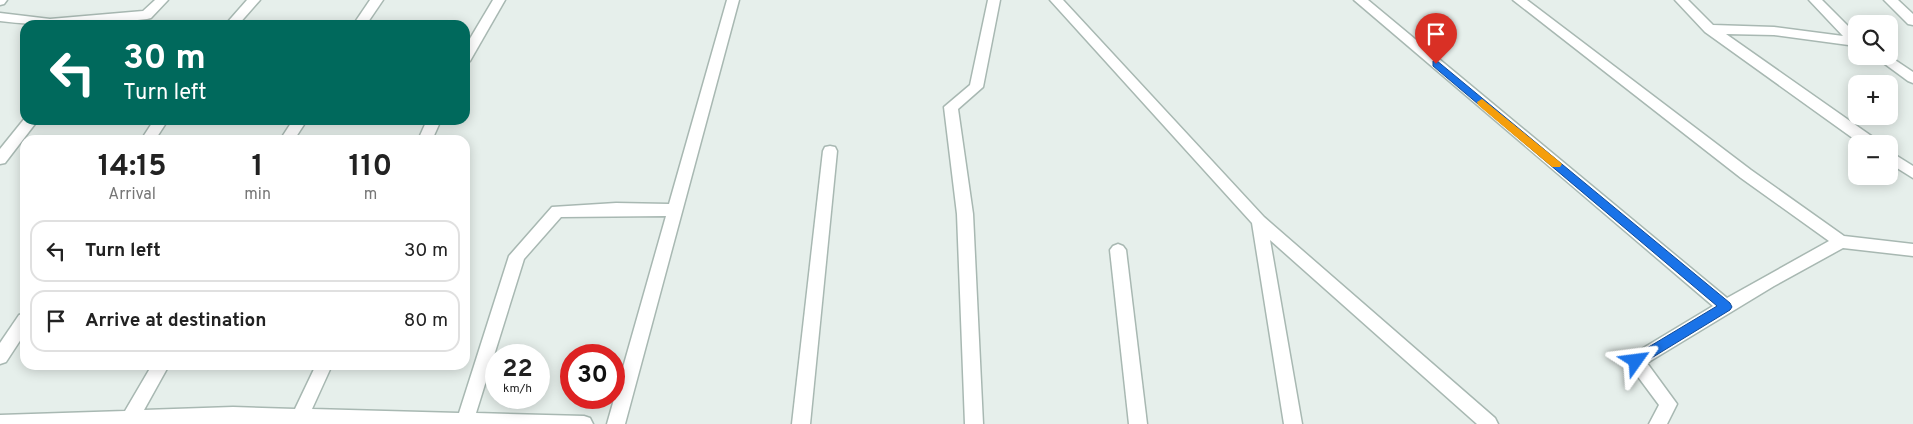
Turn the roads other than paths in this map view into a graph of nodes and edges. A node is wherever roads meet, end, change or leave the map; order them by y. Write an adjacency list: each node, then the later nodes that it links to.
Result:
1 (162, 0): 15 (street)
2 (254, 0): 16 (street)
3 (377, 0): 17 (street)
4 (499, 0): 22 (street)
5 (733, 0): 31 (street)
6 (994, 0): 48 (street)
7 (1056, 0): 32 (street)
8 (1360, 0): 36 (street)
9 (1519, 0): 33 (street)
10 (1681, 0): 19 (street)
11 (1815, 0): 20 (street)
12 (1890, 0): 18 (street)
13 (0, 17): 14 (street)
14 (25, 20)
15 (121, 20)
16 (236, 20)
17 (363, 20)
18 (1913, 21)
19 (1710, 29): 21 (street); 26 (street)
20 (1848, 34)
21 (1848, 41)
22 (470, 49)
23 (1894, 65): 24 (street)
24 (1913, 78)
25 (27, 125): 28 (street)
26 (1859, 135)
27 (830, 151): 47 (street)
28 (0, 159)
29 (1898, 162): 30 (street)
30 (1913, 173)
31 (675, 210): 43 (street); 46 (street)
32 (1259, 221): 50 (street); 51 (street)
33 (1841, 242): 35 (street); 36 (street)
34 (1118, 250): 49 (street)
35 (1913, 250)
36 (1726, 307): 52 (street)
37 (20, 328): 38 (street)
38 (0, 356)
39 (158, 370): 42 (street)
40 (322, 370): 41 (street)
41 (299, 420): 42 (street); 43 (street)
42 (129, 421): 44 (street)
43 (465, 421): 45 (street)
44 (0, 423)
45 (584, 424)
46 (616, 424)
47 (801, 424)
48 (974, 424)
49 (1138, 424)
50 (1293, 424)
51 (1489, 424)
52 (1658, 424)

